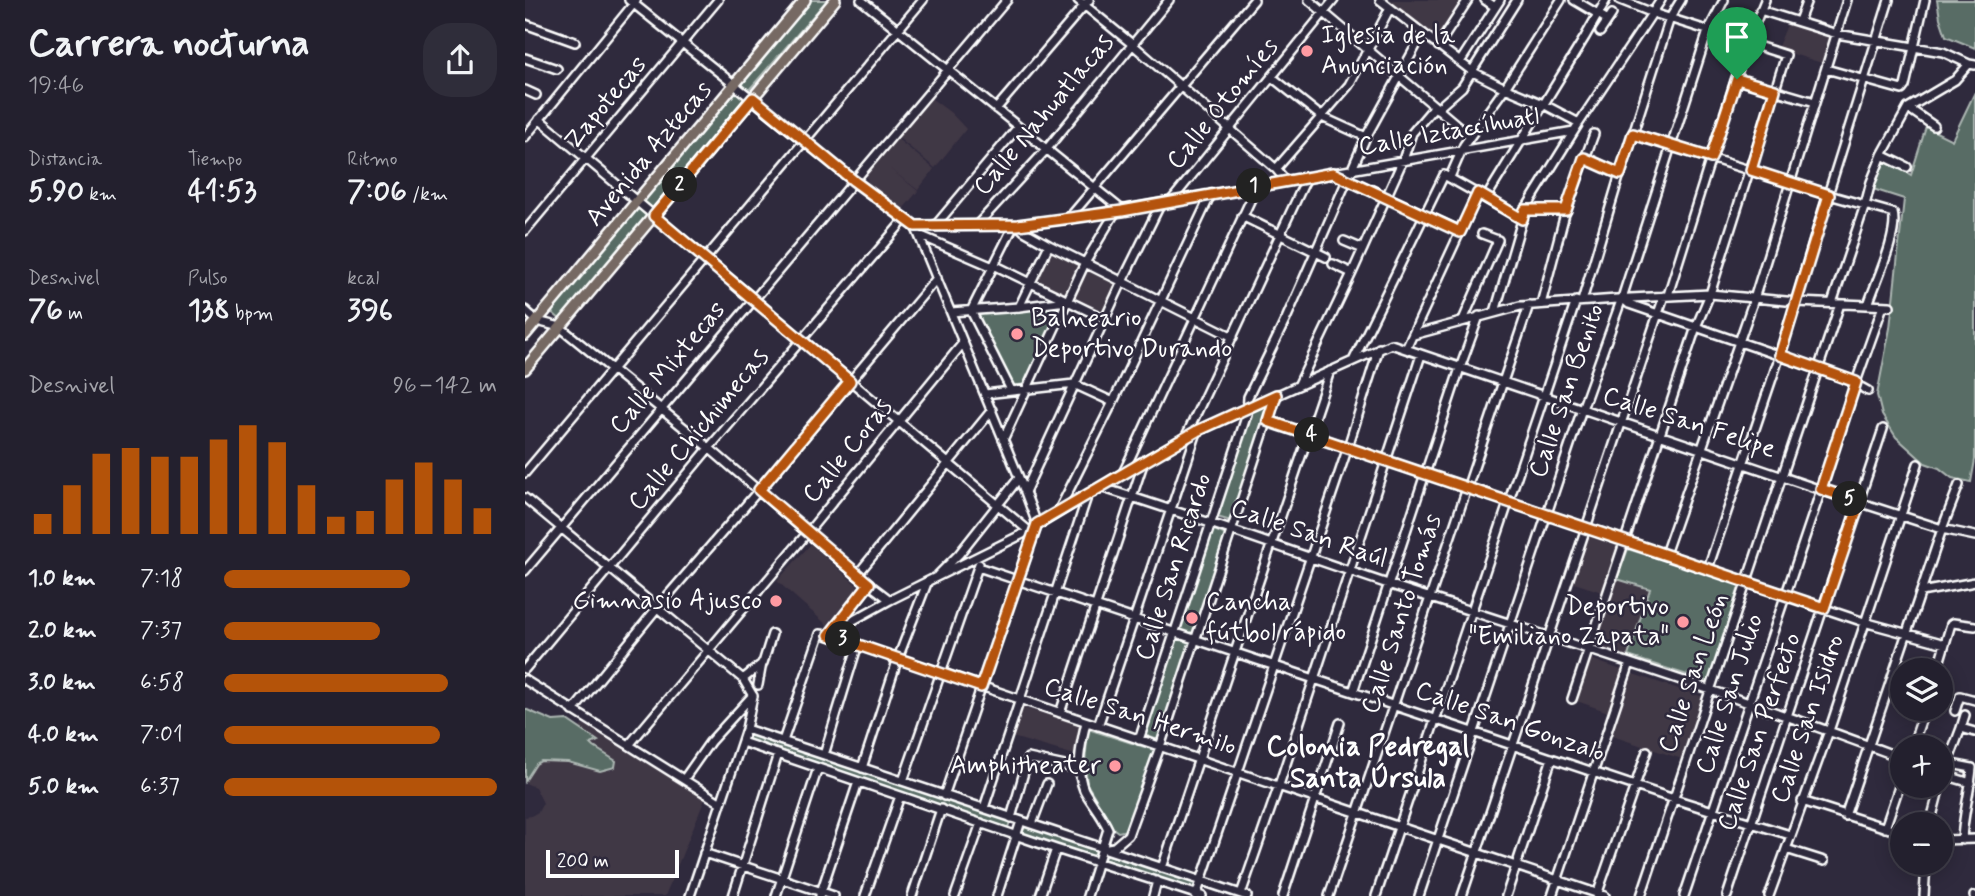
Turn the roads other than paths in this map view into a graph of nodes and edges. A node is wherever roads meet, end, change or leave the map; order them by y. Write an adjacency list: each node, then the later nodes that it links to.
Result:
1 (718, 0): 46 (street, Zapotecas)
2 (805, 0): 63 (main road, Avenida Aztecas)
3 (835, 0): 69 (main road, Avenida Aztecas)
4 (862, 0): 39 (street)
5 (923, 0): 39 (street)
6 (1007, 0): 56 (street, Calle Mixtecas)
7 (1168, 0): 48 (street, Calle Nahuatlacas)
8 (1254, 0): 64 (street)
9 (1309, 0): 33 (street)
10 (1334, 0): 33 (street, Calle Otomíes)
11 (1380, 0): 30 (street)
12 (1468, 0): 49 (street)
13 (1485, 0): 31 (street)
14 (1500, 0): 31 (street)
15 (1517, 0): 58 (street)
16 (1561, 0): 65 (street)
17 (1574, 0): 35 (street)
18 (1606, 0): 35 (street)
19 (1620, 0): 34 (street)
20 (1661, 0): 34 (street)
21 (1681, 0): 36 (street)
22 (1724, 0): 40 (street, Calle San Benito)
23 (1765, 0): 32 (street)
24 (1807, 0): 37 (street)
25 (1847, 0): 43 (street)
26 (1889, 0): 44 (street)
27 (1925, 0): 50 (street)
28 (633, 1): 46 (street); 76 (street)
29 (1084, 2): 48 (street); 74 (street)
30 (1390, 8): 42 (street); 51 (street)
31 (1495, 8): 53 (street)
32 (1761, 10): 37 (street); 47 (street)
33 (1324, 13): 51 (street); 60 (street, Calle Otomíes)
34 (1653, 13): 36 (street); 77 (street)
35 (1598, 14): 41 (street); 71 (street)
36 (1670, 18): 40 (street); 83 (street)
37 (1799, 21): 43 (street)
38 (525, 24): 45 (street)
39 (898, 30): 56 (street); 87 (street)
40 (1708, 31): 47 (street); 89 (street, Calle San Benito)
41 (1600, 32)
42 (1423, 33): 49 (street); 59 (street, Calle San Ricardo)
43 (1837, 34): 44 (street); 57 (street)
44 (1877, 41): 50 (street); 62 (street)
45 (575, 42)
46 (684, 43): 63 (street); 95 (street, Zapotecas)
47 (1747, 43): 61 (street); 67 (street)
48 (1132, 44): 64 (street); 90 (street, Calle Nahuatlacas)
49 (1438, 46): 53 (street)
50 (1914, 47): 54 (street); 62 (street)
51 (1366, 50): 59 (street); 75 (street)
52 (525, 58): 55 (street)
53 (1460, 62): 58 (street)
54 (1972, 64): 73 (street)
55 (557, 69)
56 (947, 69): 74 (street); 106 (street, Calle Mixtecas)
57 (1826, 69): 62 (street); 70 (street)
58 (1473, 72): 65 (street); 72 (street)
59 (1399, 76): 72 (street); 86 (street, Calle San Ricardo)
60 (1273, 78): 75 (street); 80 (street, Calle Otomíes)
61 (1737, 79): 67 (street); 94 (street)
62 (1865, 80): 113 (street)
63 (735, 84): 69 (street); 115 (main road, Avenida Aztecas)
64 (1181, 88): 80 (street); 110 (street)
65 (1505, 88): 71 (street); 84 (street)
66 (525, 90): 68 (street)
67 (1775, 90): 70 (street); 100 (street)
68 (536, 95)
69 (753, 98): 87 (street); 122 (main road, Avenida Aztecas)
70 (1815, 103): 108 (street)
71 (1543, 104): 77 (street); 88 (street)
72 (1436, 108): 84 (street); 96 (street)
73 (1908, 108): 78 (street); 92 (street, Calle San León)
74 (996, 109): 79 (street)
75 (1321, 117): 86 (street); 98 (street)
76 (539, 119): 85 (street); 95 (street)
77 (1579, 123): 81 (street)
78 (1934, 126)
79 (1018, 127): 90 (street); 130 (street)
80 (1229, 129): 98 (street); 116 (street, Calle Otomíes)
81 (1574, 131): 88 (street, Calle Iztaccíhuatl); 118 (street)
82 (1594, 134): 93 (street)
83 (1633, 134): 89 (street); 102 (street)
84 (1470, 136): 91 (street)
85 (525, 137)
86 (1366, 137): 99 (street, Calle San Ricardo)
87 (805, 141): 106 (street); 143 (street)
88 (1519, 142): 91 (street, Calle Iztaccíhuatl); 112 (street)
89 (1672, 146): 94 (street); 153 (street, Calle San Benito)
90 (1046, 150): 110 (street); 127 (street, Calle Nahuatlacas)
91 (1462, 151): 96 (street, Calle Iztaccíhuatl); 103 (street)
92 (1882, 155): 97 (street); 117 (street, Calle San León)
93 (1584, 158): 102 (street); 119 (street)
94 (1711, 158): 100 (street); 152 (street)
95 (586, 160): 115 (street); 131 (street, Zapotecas)
96 (1403, 160): 99 (street, Calle Iztaccíhuatl); 114 (street)
97 (1907, 167)
98 (1276, 169): 107 (street)
99 (1353, 170): 101 (street, Calle Iztaccíhuatl); 105 (street, Calle San Ricardo)
100 (1751, 170): 108 (street); 151 (street)
101 (1333, 173): 104 (street, Calle Iztaccíhuatl); 105 (street)
102 (1620, 174): 158 (street)
103 (1447, 176): 112 (street); 121 (street)
104 (1307, 177): 107 (street, Calle Iztaccíhuatl); 133 (street)
105 (1348, 180): 114 (street); 141 (street, Calle San Ricardo)
106 (854, 181): 124 (street); 155 (street, Calle Mixtecas)
107 (1286, 181): 109 (street, Calle Iztaccíhuatl)
108 (1790, 183): 113 (street); 154 (street)
109 (1257, 186): 111 (street, Calle Iztaccíhuatl); 123 (street)
110 (1095, 188): 120 (street); 125 (street)
111 (1211, 194): 116 (street, Calle Iztaccíhuatl); 157 (street)
112 (1482, 195): 126 (street); 132 (street)
113 (1829, 195): 117 (street); 159 (street)
114 (1386, 197): 121 (street); 139 (street)
115 (636, 202): 122 (street); 174 (main road, Avenida Aztecas)
116 (1166, 202): 120 (street, Calle Iztaccíhuatl); 149 (street, Calle Otomíes)
117 (1865, 205): 161 (street, Calle San León); 163 (street)
118 (1525, 210): 119 (street); 126 (street)
119 (1566, 210): 160 (street)
120 (1119, 211): 125 (street, Calle Iztaccíhuatl); 144 (street)
121 (1424, 214): 132 (street); 187 (street)
122 (654, 216): 143 (street); 175 (main road, Avenida Aztecas)
123 (1243, 216): 133 (street); 171 (street)
124 (905, 219): 129 (street); 180 (street, Calle Chichimecas)
125 (1069, 219): 128 (street, Calle Iztaccíhuatl)
126 (1522, 219): 140 (street)
127 (977, 225): 128 (street, Calle Iztaccíhuatl); 130 (street, Calle Iztaccíhuatl)
128 (1016, 225): 138 (street); 146 (street)
129 (915, 226): 130 (street, Calle Iztaccíhuatl); 135 (street)
130 (935, 226)
131 (525, 231)
132 (1460, 232): 178 (street)
133 (1280, 234): 141 (street); 179 (street)
134 (1482, 234): 137 (street)
135 (919, 235): 146 (street); 148 (street)
136 (1344, 241): 139 (street)
137 (1497, 243): 140 (street); 173 (street)
138 (1049, 245): 144 (street); 150 (street)
139 (1363, 249): 147 (street)
140 (1514, 249): 168 (street)
141 (1316, 252): 142 (street); 205 (street, Calle San Ricardo)
142 (1326, 257)
143 (705, 260): 155 (street); 191 (street)
144 (1084, 263): 149 (street); 156 (street)
145 (1333, 264): 147 (street)
146 (993, 266): 150 (street); 166 (street)
147 (1352, 274): 197 (street)
148 (937, 278): 167 (street); 193 (street)
149 (1122, 282): 157 (street); 172 (street, Calle Otomíes)
150 (1031, 283): 156 (street); 164 (street)
151 (1710, 294): 152 (street); 154 (street); 176 (street)
152 (1666, 295): 153 (street); 169 (street)
153 (1622, 298): 158 (street); 169 (street); 207 (street, Calle San Benito)
154 (1754, 299): 159 (street); 181 (street)
155 (753, 300): 180 (street); 206 (street, Calle Mixtecas)
156 (1067, 300): 164 (street); 172 (street); 198 (street)
157 (1160, 300): 171 (street); 204 (street)
158 (1579, 301): 160 (street); 203 (street)
159 (1797, 302): 161 (street); 186 (street)
160 (1541, 304): 162 (street)
161 (1836, 304): 163 (street); 189 (street, Calle San León)
162 (1529, 305): 168 (street); 194 (street, Calle Santo Tomás)
163 (1868, 305): 195 (street, Calle San Julio)
164 (1019, 307): 166 (street)
165 (525, 310): 174 (street)
166 (971, 311): 167 (street); 199 (street)
167 (951, 312): 182 (street)
168 (1495, 312): 170 (street)
169 (1658, 313): 176 (street); 211 (street)
170 (1479, 316): 173 (street); 188 (street)
171 (1196, 318): 179 (street); 227 (street)
172 (1105, 319): 196 (street, Calle Otomíes)
173 (1463, 320): 178 (street)
174 (537, 321): 175 (street); 177 (main road, Avenida Aztecas)
175 (560, 327): 190 (main road, Avenida Aztecas); 191 (street)
176 (1696, 327): 181 (street); 215 (street)
177 (525, 335)
178 (1413, 335): 184 (street)
179 (1233, 337): 216 (street)
180 (801, 341): 193 (street); 219 (street, Calle Chichimecas)
181 (1738, 342): 186 (street); 220 (street)
182 (963, 343): 201 (street); 210 (street, Calle Coras)
183 (1379, 348): 184 (street, Calle San Felipe); 187 (street); 218 (street)
184 (1406, 349): 185 (street, Calle San Felipe)
185 (1421, 355): 188 (street, Calle San Felipe); 221 (street)
186 (1780, 355): 189 (street); 224 (street)
187 (1354, 359): 192 (street)
188 (1460, 368): 194 (street, Calle San Felipe); 228 (street)
189 (1818, 368): 195 (street); 229 (street, Calle San León)
190 (525, 369)
191 (613, 369): 206 (street); 226 (street)
192 (1330, 371): 197 (street); 214 (street)
193 (850, 381): 210 (street); 235 (street)
194 (1503, 382): 203 (street, Calle San Felipe); 233 (street, Calle Santo Tomás)
195 (1856, 382): 200 (street); 234 (street, Calle San Julio)
196 (1074, 384): 198 (street); 204 (street); 236 (street, Calle Otomíes)
197 (1298, 384): 202 (street)
198 (1028, 388): 199 (street); 217 (street)
199 (1011, 390): 201 (street)
200 (1868, 391)
201 (985, 394): 208 (street)
202 (1276, 395): 205 (street); 209 (street, Calle San Ricardo)
203 (1543, 396): 207 (street, Calle San Felipe); 240 (street)
204 (1113, 402): 244 (street)
205 (1248, 407): 213 (street); 247 (street, Calle San Ricardo)
206 (661, 408): 219 (street); 250 (street, Calle Mixtecas)
207 (1582, 409): 211 (street, Calle San Felipe); 245 (street, Calle San Benito)
208 (992, 410): 217 (street); 223 (street)
209 (1268, 421): 214 (street); 251 (street, Calle San Ricardo)
210 (900, 422): 223 (street); 254 (street, Calle Coras)
211 (1621, 422): 215 (street, Calle San Felipe); 249 (street)
212 (1883, 429): 241 (street, Calle San Perfecto)
213 (1197, 431): 216 (street); 243 (street)
214 (1308, 433): 218 (street); 257 (street)
215 (1659, 435): 220 (street, Calle San Felipe); 256 (street)
216 (1186, 437): 222 (street)
217 (1003, 440): 230 (street)
218 (1348, 447): 221 (street); 261 (street)
219 (709, 448): 235 (street); 265 (street, Calle Chichimecas)
220 (1702, 449): 224 (street, Calle San Felipe); 259 (street)
221 (1387, 460): 228 (street); 266 (street)
222 (1144, 461): 227 (street); 238 (street)
223 (950, 463): 242 (street); 268 (street)
224 (1743, 463): 229 (street, Calle San Felipe); 264 (street)
225 (1918, 464): 246 (street, Calle San Isidro)
226 (525, 473)
227 (1123, 473): 232 (street)
228 (1426, 473): 233 (street); 274 (street)
229 (1782, 476): 234 (street, Calle San Felipe); 271 (street, Calle San León)
230 (1019, 478): 236 (street); 242 (street)
231 (1959, 485): 252 (street)
232 (1100, 487): 237 (street); 238 (street, Calle San Raúl)
233 (1466, 487): 240 (street); 278 (street, Calle Santo Tomás)
234 (1821, 489): 241 (street, Calle San Felipe); 277 (street, Calle San Julio)
235 (759, 490): 254 (street); 281 (street)
236 (1025, 492): 248 (street)
237 (1089, 494): 244 (street); 275 (street)
238 (1133, 497): 243 (street, Calle San Raúl); 280 (street)
239 (525, 498): 250 (street)
240 (1508, 501): 245 (street); 283 (street)
241 (1860, 502): 246 (street, Calle San Felipe); 282 (street, Calle San Perfecto)
242 (998, 505): 253 (street); 258 (street)
243 (1171, 510): 247 (street, Calle San Raúl); 284 (street)
244 (1058, 512): 248 (street)
245 (1547, 514): 249 (street); 286 (street, Calle San Benito)
246 (1900, 515): 252 (street, Calle San Felipe); 285 (street, Calle San Isidro)
247 (1212, 523): 251 (street, Calle San Raúl); 288 (street, Calle San Ricardo)
248 (1037, 524): 253 (street); 269 (street)
249 (1585, 527): 256 (street); 292 (street)
250 (561, 528): 265 (street); 267 (street, Calle Mixtecas)
251 (1232, 529): 257 (street, Calle San Raúl); 293 (street, Calle San Ricardo)
252 (1942, 529): 255 (street, Calle San Felipe); 276 (street)
253 (1030, 531): 260 (street)
254 (808, 532): 268 (street); 297 (street, Calle Coras)
255 (1975, 536)
256 (1625, 541): 259 (street); 296 (street)
257 (1272, 544): 261 (street, Calle San Raúl); 298 (street)
258 (959, 554): 262 (street); 270 (street)
259 (1665, 554): 264 (street)
260 (982, 555): 262 (street); 263 (street)
261 (1311, 557): 266 (street, Calle San Raúl); 303 (street)
262 (969, 561): 270 (street)
263 (978, 567): 269 (street, Calle San Gonzalo); 305 (street)
264 (1708, 568): 271 (street)
265 (610, 569): 281 (street); 304 (street, Calle Chichimecas)
266 (1350, 570): 274 (street, Calle San Raúl); 307 (street)
267 (525, 571)
268 (857, 575): 273 (street)
269 (1017, 579): 275 (street, Calle San Gonzalo); 310 (street)
270 (930, 582): 279 (street); 299 (street)
271 (1747, 582): 277 (street); 311 (street, Calle San León)
272 (1975, 582): 276 (street)
273 (869, 584): 279 (street); 290 (street)
274 (1389, 584): 278 (street, Calle San Raúl); 312 (street)
275 (1057, 592): 280 (street, Calle San Gonzalo); 315 (street)
276 (1920, 592): 291 (street)
277 (1785, 594): 282 (street); 317 (street, Calle San Julio)
278 (1430, 597): 283 (street, Calle San Raúl); 318 (street, Calle Santo Tomás)
279 (890, 600): 290 (street)
280 (1096, 605): 284 (street, Calle San Gonzalo); 321 (street)
281 (657, 608): 297 (street); 319 (street)
282 (1824, 608): 285 (street); 323 (street, Calle San Perfecto)
283 (1472, 611): 286 (street, Calle San Raúl); 324 (street)
284 (1135, 618): 288 (street, Calle San Gonzalo); 327 (street)
285 (1864, 622): 291 (street); 330 (street, Calle San Isidro)
286 (1511, 624): 292 (street, Calle San Raúl); 331 (street, Calle San Benito)
287 (1975, 626): 295 (street)
288 (1175, 632): 293 (street, Calle San Gonzalo); 333 (street, Calle San Ricardo)
289 (772, 634): 301 (street)
290 (831, 634): 294 (street, Calle San Hermilo); 334 (street, Calle San Hermilo)
291 (1906, 634): 295 (street); 338 (street)
292 (1549, 636): 296 (street, Calle San Raúl); 339 (street)
293 (1196, 639): 298 (street, Calle San Gonzalo); 340 (street, Calle San Ricardo)
294 (858, 644): 299 (street, Calle San Hermilo); 344 (street)
295 (1945, 644): 300 (street)
296 (1589, 649): 302 (street, Calle San Raúl); 314 (street)
297 (708, 651): 306 (street); 337 (street, Calle Coras)
298 (1235, 652): 303 (street, Calle San Gonzalo); 346 (street)
299 (898, 658): 305 (street, Calle San Hermilo); 349 (street)
300 (1941, 658)
301 (763, 663): 306 (street); 309 (street)
302 (1630, 663): 311 (street, Calle San Raúl); 351 (street)
303 (1275, 665): 307 (street, Calle San Gonzalo); 352 (street)
304 (525, 669)
305 (940, 673): 310 (street, Calle San Hermilo); 354 (street)
306 (743, 679): 313 (street)
307 (1314, 679): 312 (street, Calle San Gonzalo); 359 (street)
308 (525, 680): 319 (street)
309 (758, 685)
310 (981, 687): 315 (street, Calle San Hermilo); 362 (street)
311 (1710, 690): 317 (street, Calle San Raúl); 365 (street, Calle San León)
312 (1353, 692): 318 (street, Calle San Gonzalo)
313 (753, 696): 329 (street); 353 (street)
314 (1571, 699)
315 (1021, 700): 321 (street, Calle San Hermilo); 368 (street)
316 (1975, 700): 320 (street)
317 (1749, 704): 323 (street, Calle San Raúl); 370 (street, Calle San Julio)
318 (1394, 705): 324 (street, Calle San Gonzalo); 371 (street, Calle Santo Tomás)
319 (573, 711): 337 (street)
320 (1955, 711)
321 (1059, 713): 325 (street, Calle San Hermilo)
322 (1965, 715): 328 (street)
323 (1787, 718): 330 (street, Calle San Raúl); 377 (street, Calle San Perfecto)
324 (1435, 719): 331 (street, Calle San Gonzalo); 378 (street)
325 (1086, 722): 327 (street, Calle San Hermilo); 350 (street)
326 (1340, 723): 363 (street)
327 (1098, 726): 333 (street, Calle San Hermilo)
328 (1961, 728): 332 (street); 336 (street)
329 (746, 729): 334 (street); 335 (street)
330 (1829, 731): 338 (street, Calle San Raúl); 366 (street, Calle San Isidro)
331 (1474, 732): 339 (street, Calle San Gonzalo); 383 (street, Calle San Benito)
332 (1975, 732)
333 (1139, 740): 340 (street, Calle San Hermilo)
334 (783, 741): 344 (street)
335 (742, 742): 343 (street); 367 (street)
336 (1953, 744)
337 (629, 745): 353 (street)
338 (1868, 745): 342 (street, Calle San Raúl); 372 (street)
339 (1513, 746): 345 (street, Calle San Gonzalo); 390 (street)
340 (1160, 747): 346 (street, Calle San Hermilo); 387 (street, Calle San Ricardo)
341 (1647, 751): 360 (street)
342 (1890, 753)
343 (778, 754): 348 (street); 395 (street)
344 (824, 755): 349 (street)
345 (1552, 758): 351 (street, Calle San Gonzalo); 394 (street)
346 (1199, 759): 352 (street, Calle San Hermilo); 396 (street)
347 (1953, 765): 357 (street)
348 (818, 768): 356 (street); 398 (street)
349 (862, 768): 354 (street)
350 (1079, 769): 373 (street); 387 (street)
351 (1592, 772): 360 (street, Calle San Gonzalo); 399 (street)
352 (1240, 773): 359 (street, Calle San Hermilo); 401 (street)
353 (684, 779): 367 (street)
354 (903, 781): 362 (street)
355 (1953, 781): 357 (street)
356 (858, 782): 361 (street); 402 (street)
357 (1971, 783): 386 (street)
358 (1047, 784): 376 (street)
359 (1279, 785): 363 (street, Calle San Hermilo); 404 (street)
360 (1634, 786): 365 (street, Calle San Gonzalo); 405 (street)
361 (900, 796): 369 (street); 410 (street)
362 (944, 796): 368 (street)
363 (1316, 798): 371 (street, Calle San Hermilo); 417 (street)
364 (1895, 798): 379 (street)
365 (1674, 799): 370 (street, Calle San Gonzalo); 424 (street, Calle San León)
366 (1802, 801): 372 (street); 382 (street, Calle San Isidro)
367 (721, 803): 391 (street)
368 (983, 808): 373 (street)
369 (940, 809): 375 (street); 411 (street)
370 (1712, 812): 377 (street, Calle San Gonzalo); 425 (street, Calle San Julio)
371 (1357, 813): 378 (street, Calle San Hermilo); 418 (street, Calle Santo Tomás)
372 (1845, 816): 379 (street)
373 (1011, 818): 374 (street)
374 (1021, 821): 376 (street); 381 (street)
375 (981, 823): 381 (street); 412 (street)
376 (1032, 824): 387 (street)
377 (1751, 824): 382 (street, Calle San Gonzalo); 426 (street, Calle San Perfecto)
378 (1399, 827): 383 (street, Calle San Hermilo); 419 (street)
379 (1885, 828): 380 (street)
380 (1890, 829)
381 (1017, 835): 388 (street); 413 (street)
382 (1790, 835): 389 (street, Calle San Isidro)
383 (1438, 839): 390 (street, Calle San Hermilo); 420 (street, Calle San Benito)
384 (1975, 839): 386 (street)
385 (1953, 840): 386 (street)
386 (1962, 840)
387 (1103, 848): 393 (street); 396 (street)
388 (1056, 849): 393 (street); 414 (street)
389 (1786, 849): 392 (street); 427 (street, Calle San Isidro)
390 (1477, 852): 394 (street, Calle San Hermilo); 421 (street)
391 (704, 853): 395 (street); 406 (street)
392 (1824, 861)
393 (1098, 862): 400 (street); 415 (street)
394 (1516, 865): 399 (street, Calle San Hermilo); 422 (street)
395 (742, 866): 398 (street); 407 (street)
396 (1162, 868): 401 (street)
397 (1925, 875): 428 (street)
398 (782, 879): 402 (street); 408 (street)
399 (1557, 880): 405 (street, Calle San Hermilo); 423 (street)
400 (1157, 881): 403 (street); 416 (street)
401 (1201, 881): 403 (street); 404 (street)
402 (820, 894): 409 (street)
403 (1198, 895)
404 (1244, 895)
405 (1600, 895)
406 (690, 896)
407 (733, 896)
408 (776, 896)
409 (834, 896)
410 (865, 896)
411 (912, 896)
412 (955, 896)
413 (997, 896)
414 (1040, 896)
415 (1087, 896)
416 (1153, 896)
417 (1283, 896)
418 (1329, 896)
419 (1376, 896)
420 (1419, 896)
421 (1462, 896)
422 (1506, 896)
423 (1552, 896)
424 (1641, 896)
425 (1684, 896)
426 (1727, 896)
427 (1769, 896)
428 (1924, 896)

